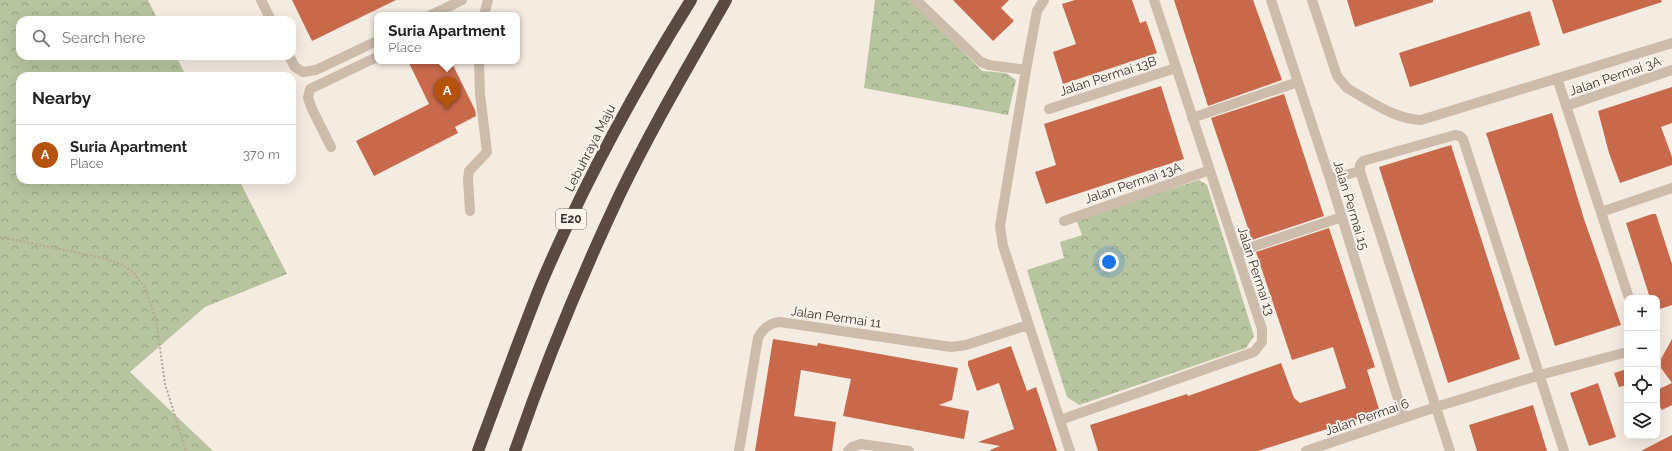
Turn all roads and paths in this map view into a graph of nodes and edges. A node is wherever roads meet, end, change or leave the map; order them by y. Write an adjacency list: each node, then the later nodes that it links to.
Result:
1 (261, 0): 13 (street)
2 (462, 0): 11 (street)
3 (488, 0): 12 (street)
4 (691, 0): 46 (highway, Lebuhraya Maju / E20)
5 (726, 0): 47 (highway, E20)
6 (916, 0): 20 (street)
7 (1044, 0): 20 (street)
8 (1154, 0): 19 (street, Jalan Permai 13)
9 (1271, 0): 23 (street, Jalan Permai 15)
10 (1312, 0): 22 (street)
11 (439, 12)
12 (485, 12)
13 (269, 16)
14 (374, 42): 17 (street)
15 (1672, 43): 22 (street)
16 (374, 58): 27 (street)
17 (291, 60)
18 (479, 64): 32 (street)
19 (1176, 68): 25 (street, Jalan Permai 13B); 26 (street, Jalan Permai 13)
20 (1026, 70): 39 (street)
21 (1672, 70): 24 (street, Jalan Permai 3A)
22 (1557, 78): 24 (street)
23 (1298, 82): 26 (street); 30 (street, Jalan Permai 15)
24 (1566, 106): 33 (street)
25 (1048, 109)
26 (1192, 118): 28 (street, Jalan Permai 13)
27 (331, 147)
28 (1210, 170): 35 (street, Jalan Permai 13A); 37 (street, Jalan Permai 13)
29 (1360, 171): 30 (street); 41 (street); 42 (street)
30 (1330, 180): 34 (street, Jalan Permai 15)
31 (1672, 188): 33 (street)
32 (470, 210)
33 (1601, 212): 38 (street)
34 (1342, 217): 37 (street); 43 (street, Jalan Permai 15)
35 (1064, 221)
36 (0, 237): 45 (path)
37 (1237, 252): 44 (street, Jalan Permai 13)
38 (1628, 295)
39 (1028, 325): 44 (street); 48 (street, Jalan Permai 11)
40 (1624, 353): 41 (street, Jalan Permai 6)
41 (1540, 375): 42 (street, Jalan Permai 6); 54 (street)
42 (1436, 407): 43 (street, Jalan Permai 6); 53 (street)
43 (1404, 418): 52 (street, Jalan Permai 6)
44 (1060, 420): 51 (street)
45 (186, 451)
46 (478, 451)
47 (515, 451)
48 (739, 451)
49 (848, 451): 50 (street)
50 (908, 451)
51 (1070, 451)
52 (1306, 451)
53 (1450, 451)
54 (1564, 451)

